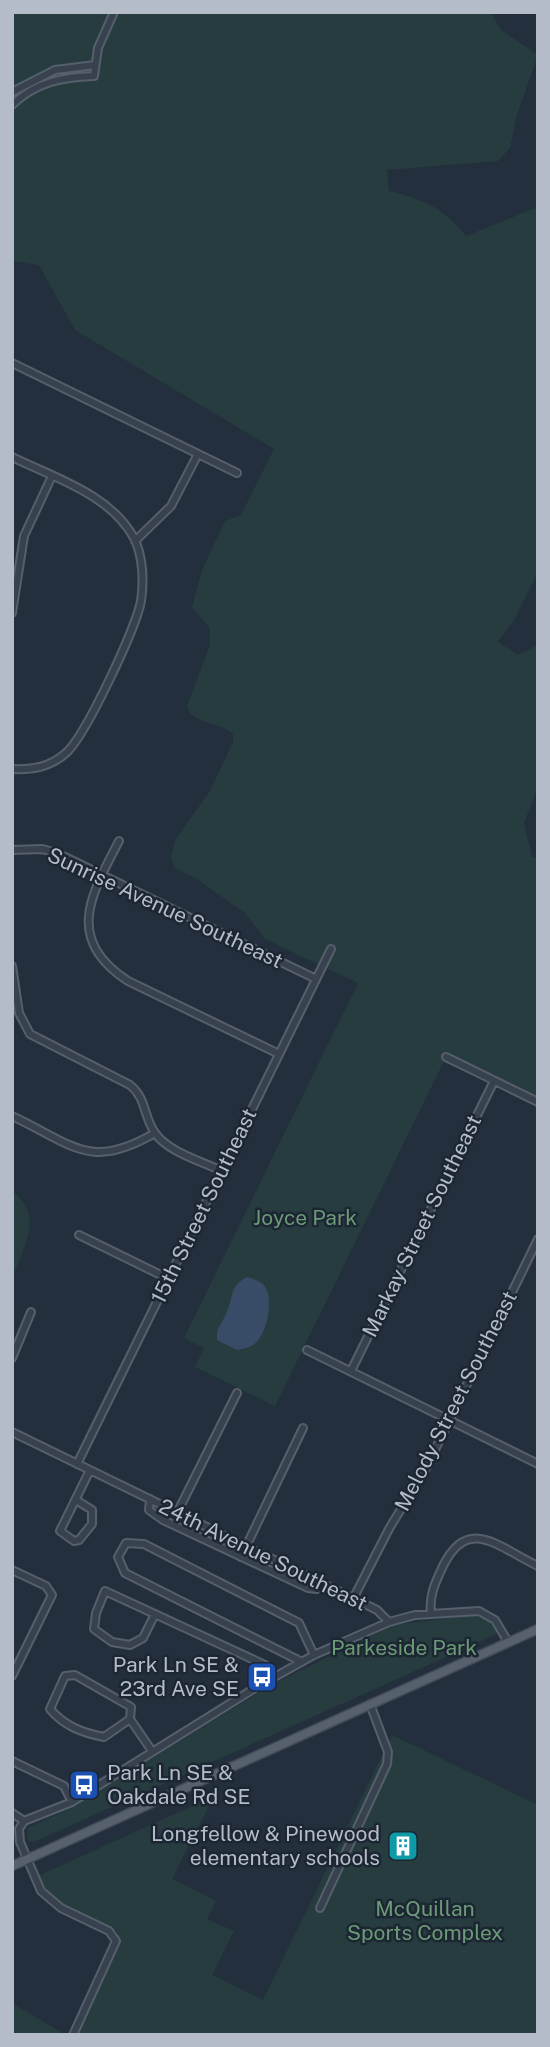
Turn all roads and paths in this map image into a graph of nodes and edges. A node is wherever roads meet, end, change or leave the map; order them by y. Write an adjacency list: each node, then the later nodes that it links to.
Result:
1 (114, 12): 2 (street)
2 (95, 65): 3 (street); 4 (street)
3 (12, 92)
4 (12, 105)
5 (12, 363): 6 (street)
6 (198, 454): 8 (street); 10 (street)
7 (12, 457): 9 (street)
8 (237, 473)
9 (52, 476): 10 (street); 11 (street)
10 (135, 541): 12 (street)
11 (12, 613)
12 (12, 769)
13 (119, 841): 15 (street)
14 (12, 850): 15 (street, Sunrise Avenue Southeast)
15 (101, 875): 18 (street, Sunrise Avenue Southeast); 19 (street)
16 (331, 949): 18 (street, 15th Street Southeast)
17 (12, 969): 24 (street)
18 (316, 979): 19 (street, 15th Street Southeast)
19 (279, 1054): 25 (street, 15th Street Southeast)
20 (446, 1057): 21 (street)
21 (494, 1080): 22 (street); 32 (street, Markay Street Southeast)
22 (538, 1102)
23 (12, 1116): 24 (street)
24 (155, 1133): 25 (street)
25 (222, 1171): 28 (street, 15th Street Southeast)
26 (79, 1235): 28 (street)
27 (537, 1242): 34 (street, Melody Street Southeast)
28 (169, 1279): 37 (street, 15th Street Southeast)
29 (31, 1312): 31 (street)
30 (307, 1350): 32 (street)
31 (12, 1358)
32 (351, 1371): 34 (street)
33 (237, 1393): 42 (street)
34 (450, 1420): 38 (street); 48 (street, Melody Street Southeast)
35 (303, 1429): 43 (street)
36 (12, 1432): 37 (street, 24th Avenue Southeast)
37 (77, 1464): 39 (street, 24th Avenue Southeast)
38 (538, 1464)
39 (90, 1470): 40 (street, 24th Avenue Southeast); 41 (street)
40 (150, 1499): 42 (street, 24th Avenue Southeast); 44 (street)
41 (76, 1500): 41 (street)
42 (177, 1513): 43 (street, 24th Avenue Southeast)
43 (246, 1546): 44 (street); 47 (street, 24th Avenue Southeast)
44 (241, 1557): 47 (street)
45 (538, 1566): 49 (street)
46 (12, 1570): 56 (street)
47 (322, 1584): 48 (street, 24th Avenue Southeast)
48 (353, 1599): 51 (street, 24th Avenue Southeast)
49 (430, 1613): 51 (street, 24th Avenue Southeast); 53 (street, 24th Avenue Southeast)
50 (155, 1614): 50 (street); 57 (street)
51 (389, 1622): 54 (street)
52 (538, 1629): 53 (main road)
53 (508, 1642): 58 (main road)
54 (314, 1655): 55 (street); 55 (street)
55 (302, 1662): 57 (street)
56 (12, 1676)
57 (275, 1677): 60 (street)
58 (370, 1704): 65 (main road); 67 (street)
59 (130, 1719): 59 (street); 60 (street)
60 (152, 1751): 62 (street)
61 (12, 1760): 62 (street)
62 (72, 1802): 64 (street)
63 (12, 1813): 64 (street)
64 (24, 1821): 65 (street)
65 (25, 1860): 66 (main road); 68 (street)
66 (12, 1866)
67 (320, 1908)
68 (73, 2035)

